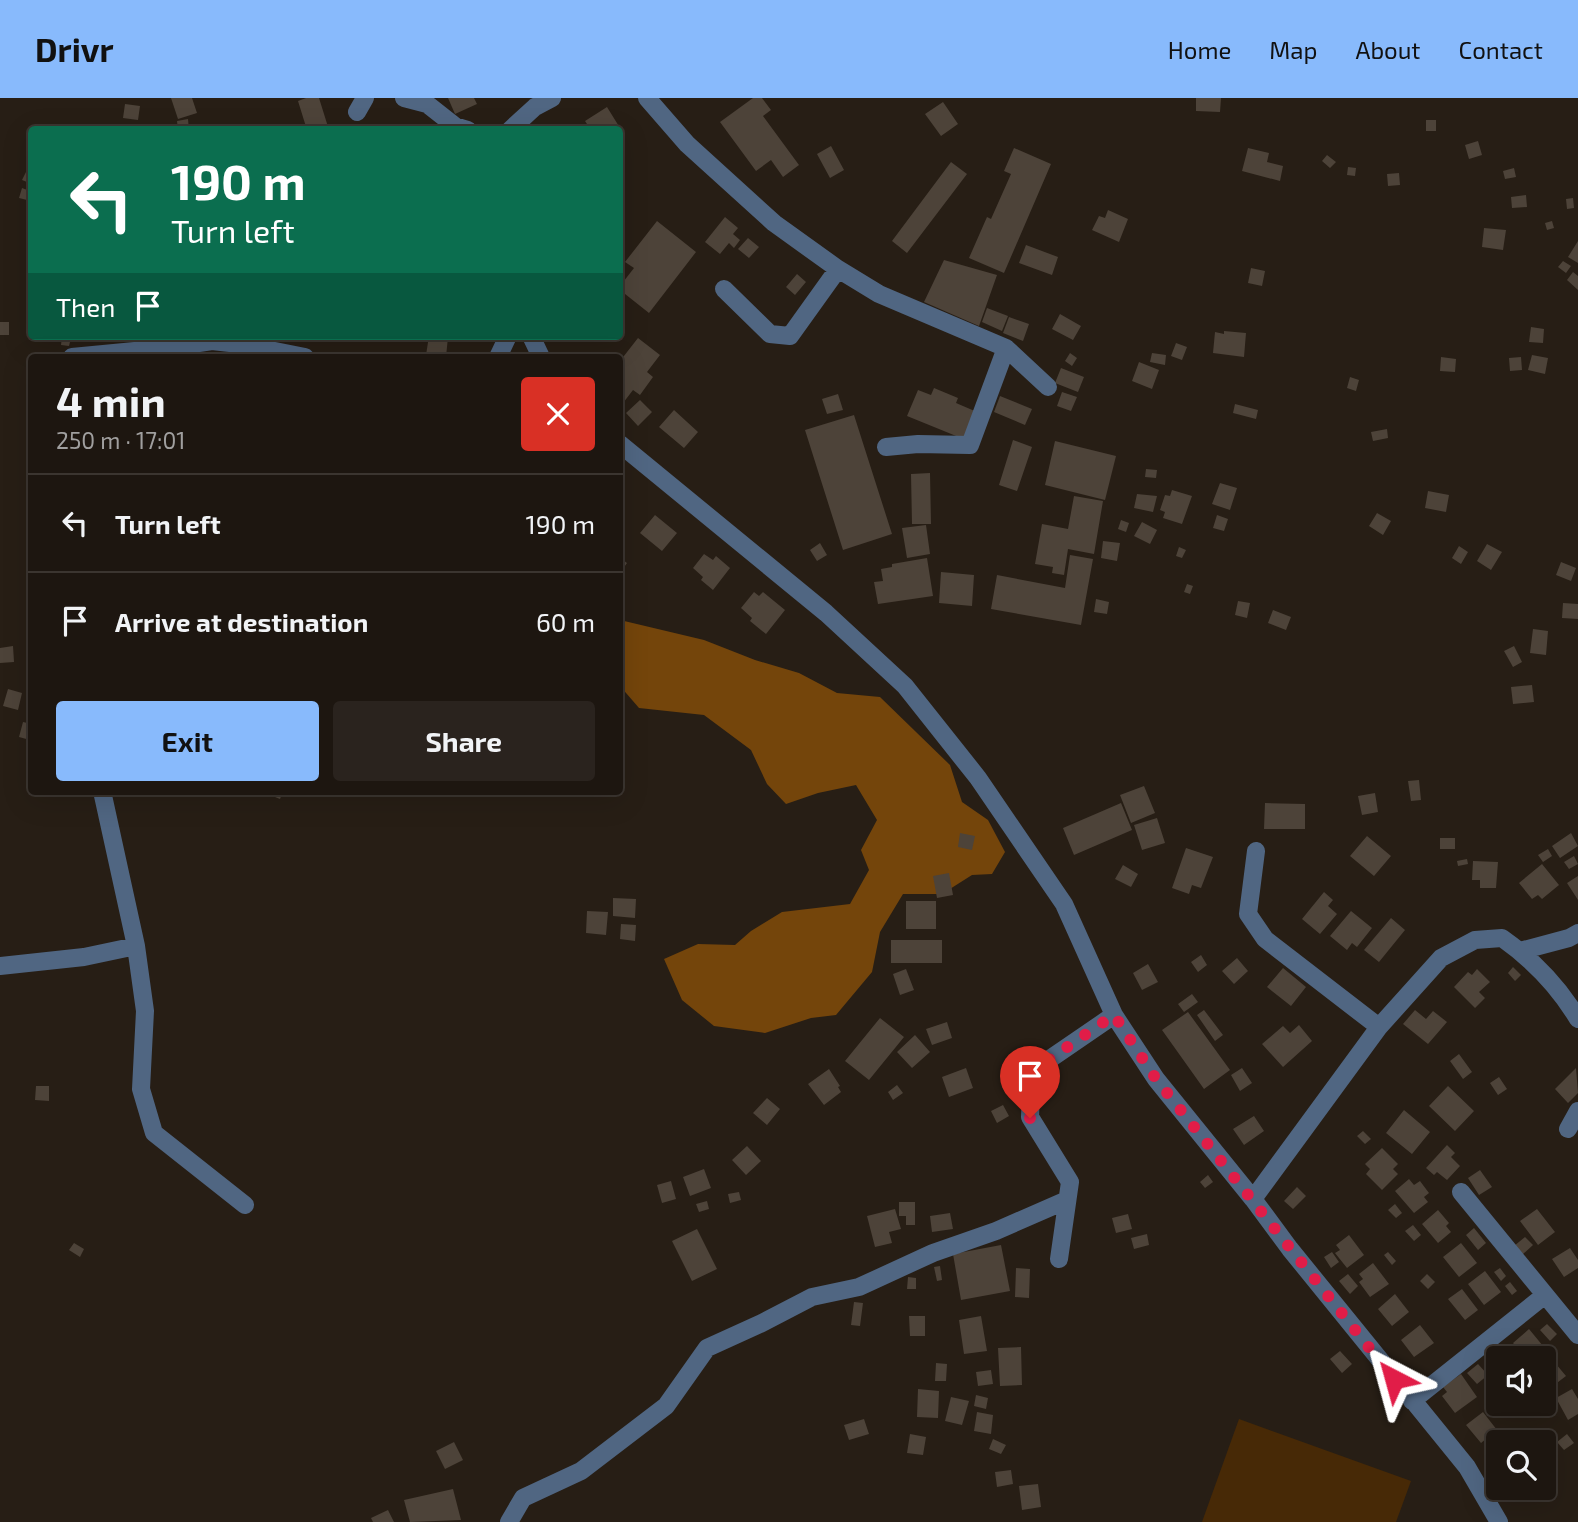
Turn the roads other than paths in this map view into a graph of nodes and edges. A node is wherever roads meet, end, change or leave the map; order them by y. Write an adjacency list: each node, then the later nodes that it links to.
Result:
1 (404, 98): 4 (street)
2 (552, 98): 5 (street)
3 (646, 98): 6 (street)
4 (455, 126)
5 (514, 126)
6 (838, 269): 7 (street); 8 (street)
7 (724, 289)
8 (1006, 348): 11 (street); 13 (street)
9 (103, 354): 10 (street)
10 (290, 354)
11 (1048, 387)
12 (623, 446): 20 (street)
13 (886, 447)
14 (103, 795): 17 (street)
15 (1256, 851): 22 (street)
16 (1578, 933): 18 (street)
17 (136, 946): 19 (street); 28 (street)
18 (1520, 950): 21 (street); 22 (street)
19 (0, 966)
20 (1114, 1015): 26 (street); 27 (street)
21 (1578, 1019)
22 (1379, 1027): 26 (street)
23 (1578, 1111): 24 (street)
24 (1568, 1129)
25 (1461, 1192): 30 (street)
26 (1254, 1199): 32 (street)
27 (1067, 1200): 29 (street); 33 (street)
28 (245, 1205)
29 (1059, 1259)
30 (1545, 1295): 31 (street); 32 (street)
31 (1578, 1335)
32 (1412, 1401): 34 (street)
33 (509, 1522)
34 (1499, 1522)

